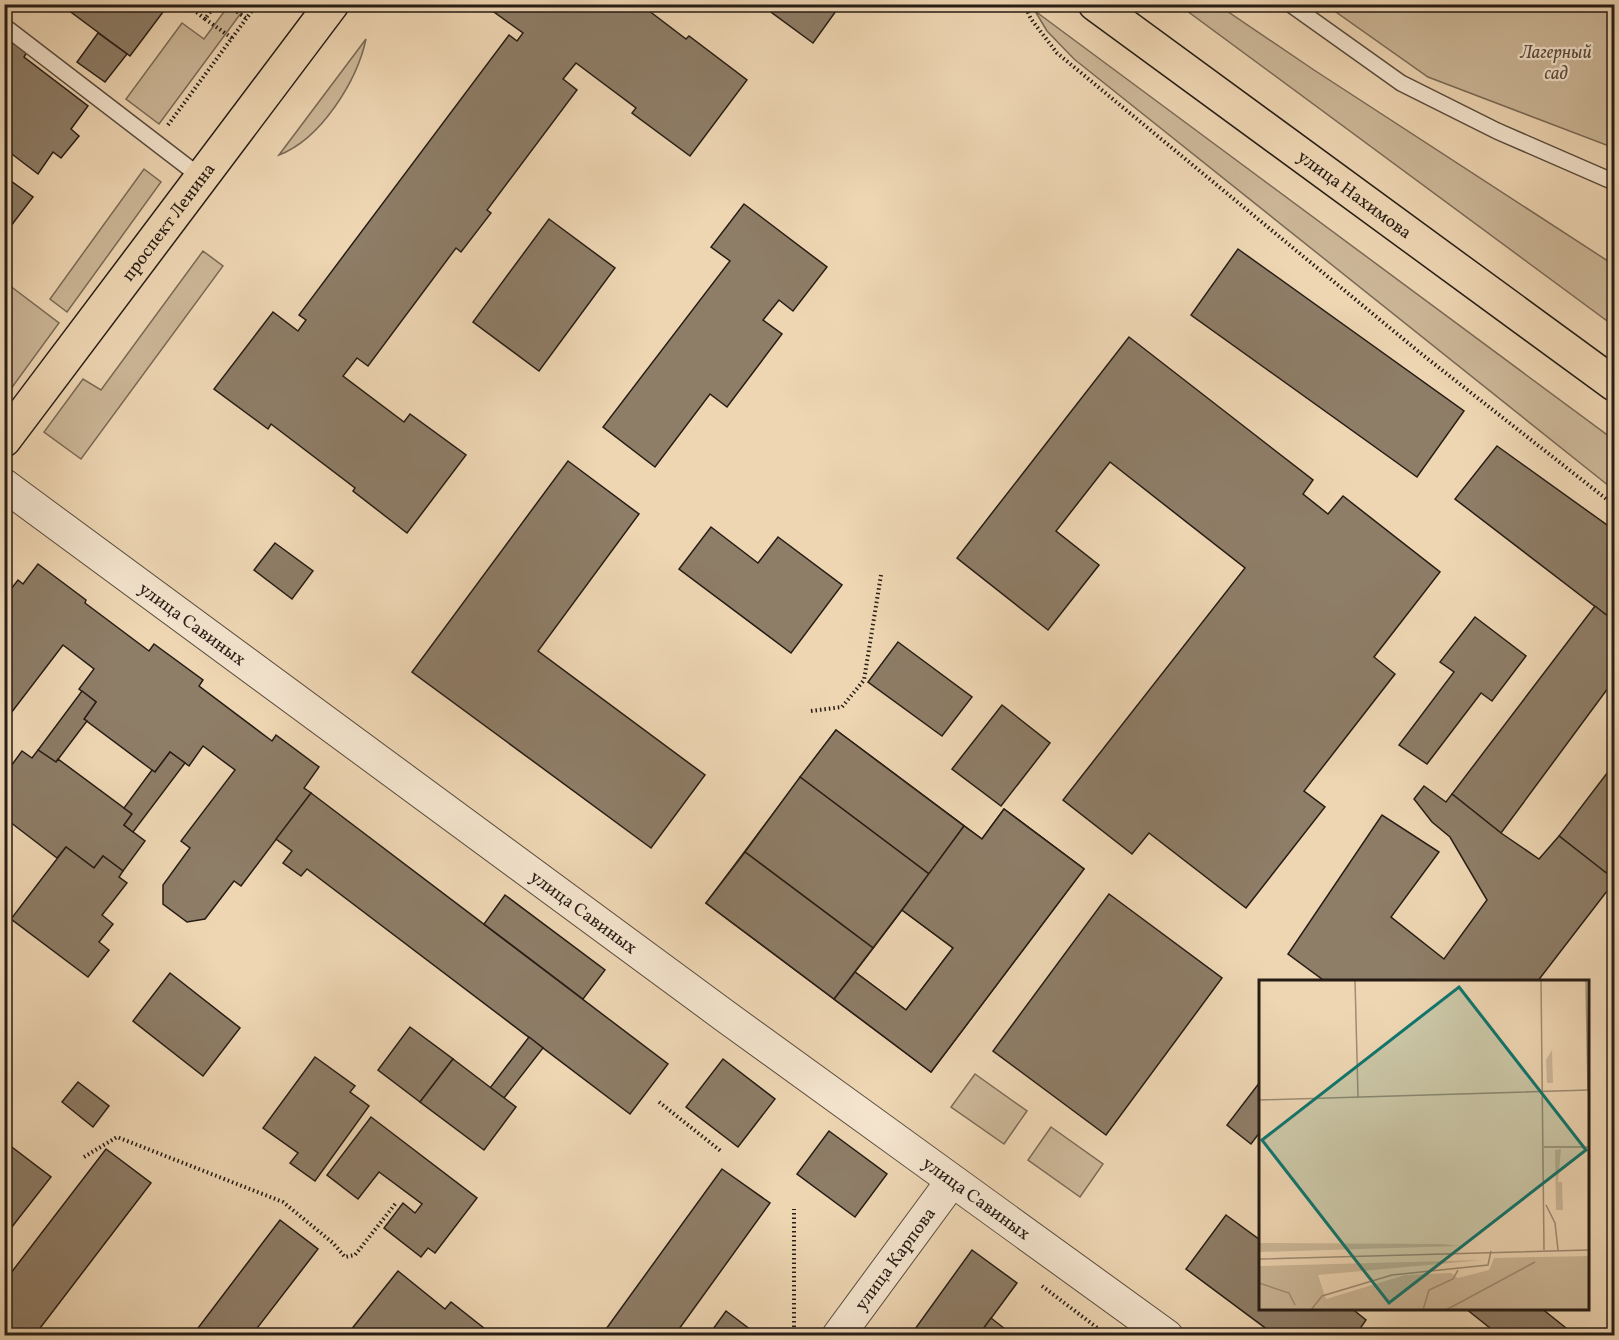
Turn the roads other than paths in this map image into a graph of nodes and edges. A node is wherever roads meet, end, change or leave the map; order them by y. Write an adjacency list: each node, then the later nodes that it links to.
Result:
1 (332, 4): 5 (main road, проспект Ленина)
2 (1095, 4): 7 (main road, улица Нахимова)
3 (1290, 4): 6 (lane)
4 (4, 26): 5 (lane)
5 (202, 178): 8 (main road, проспект Ленина)
6 (1614, 182)
7 (1614, 384)
8 (4, 440)
9 (4, 485): 10 (street, улица Савиных)
10 (952, 1181): 11 (street, улица Карпова); 12 (street, улица Савиных)
11 (838, 1335)
12 (1167, 1335)

